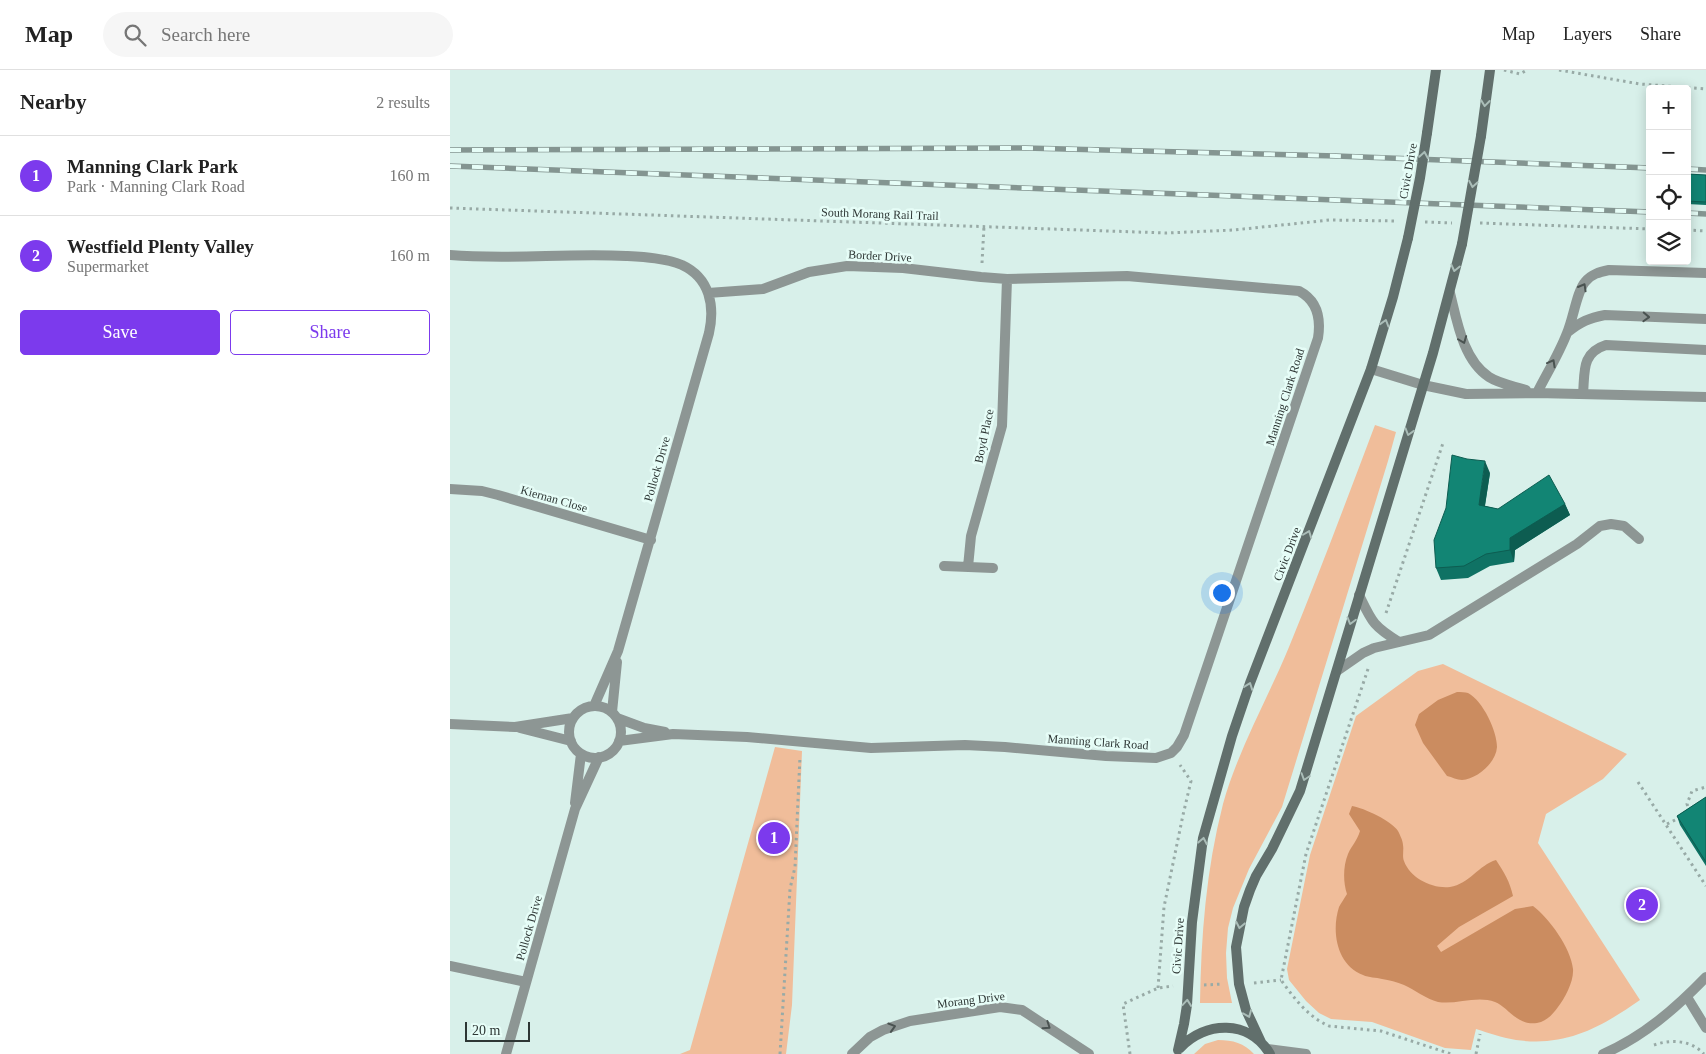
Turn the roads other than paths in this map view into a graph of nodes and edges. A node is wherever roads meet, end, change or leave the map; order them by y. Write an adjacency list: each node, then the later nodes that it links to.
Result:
1 (1436, 70): 12 (main road, Civic Drive, one-way to 1, bridge)
2 (1490, 70): 6 (main road, one-way to 6, bridge)
3 (450, 255): 7 (street)
4 (1706, 272): 10 (street, one-way to 4)
5 (1007, 279): 7 (street, Border Drive); 8 (street, Border Drive); 21 (street, Boyd Place)
6 (1450, 293): 13 (main road); 14 (street, one-way to 14)
7 (708, 294): 19 (street, Pollock Drive)
8 (1317, 310): 32 (street, Manning Clark Road)
9 (1706, 319): 10 (street, one-way to 9)
10 (1568, 333): 14 (street, one-way to 10)
11 (1706, 350): 15 (street)
12 (1371, 369): 13 (street); 44 (main road, Civic Drive, one-way to 12)
13 (1423, 385): 14 (street); 23 (main road, one-way to 23)
14 (1537, 393): 15 (street)
15 (1583, 394): 16 (street)
16 (1706, 397)
17 (450, 489): 19 (street, Kiernan Close)
18 (1639, 539): 24 (street)
19 (651, 540): 25 (street, Pollock Drive)
20 (944, 566): 21 (street)
21 (968, 567): 22 (street)
22 (993, 568)
23 (1359, 595): 24 (street); 26 (main road, one-way to 26)
24 (1399, 642): 26 (street)
25 (618, 651): 27 (street, Pollock Drive); 28 (street, Pollock Drive)
26 (1337, 671): 43 (main road, one-way to 43)
27 (594, 706): 28 (street); 29 (street)
28 (614, 715): 32 (street, Manning Clark Road); 34 (street)
29 (573, 718): 31 (street); 33 (street)
30 (450, 724): 31 (street)
31 (515, 727): 33 (street)
32 (674, 734): 34 (street, Manning Clark Road)
33 (571, 741): 35 (street)
34 (619, 741): 36 (street)
35 (581, 754): 36 (street); 37 (street, Pollock Drive)
36 (599, 757): 37 (street, Pollock Drive)
37 (575, 809): 40 (street, Pollock Drive)
38 (450, 966): 40 (street)
39 (1706, 977): 41 (street)
40 (526, 982): 45 (street, Pollock Drive)
41 (1687, 997): 42 (street); 49 (street)
42 (1706, 1028)
43 (1266, 1048): 44 (main road); 48 (street)
44 (1177, 1052)
45 (506, 1054)
46 (852, 1054): 47 (street, Morang Drive, one-way to 47)
47 (1089, 1054)
48 (1306, 1054)
49 (1603, 1054)

